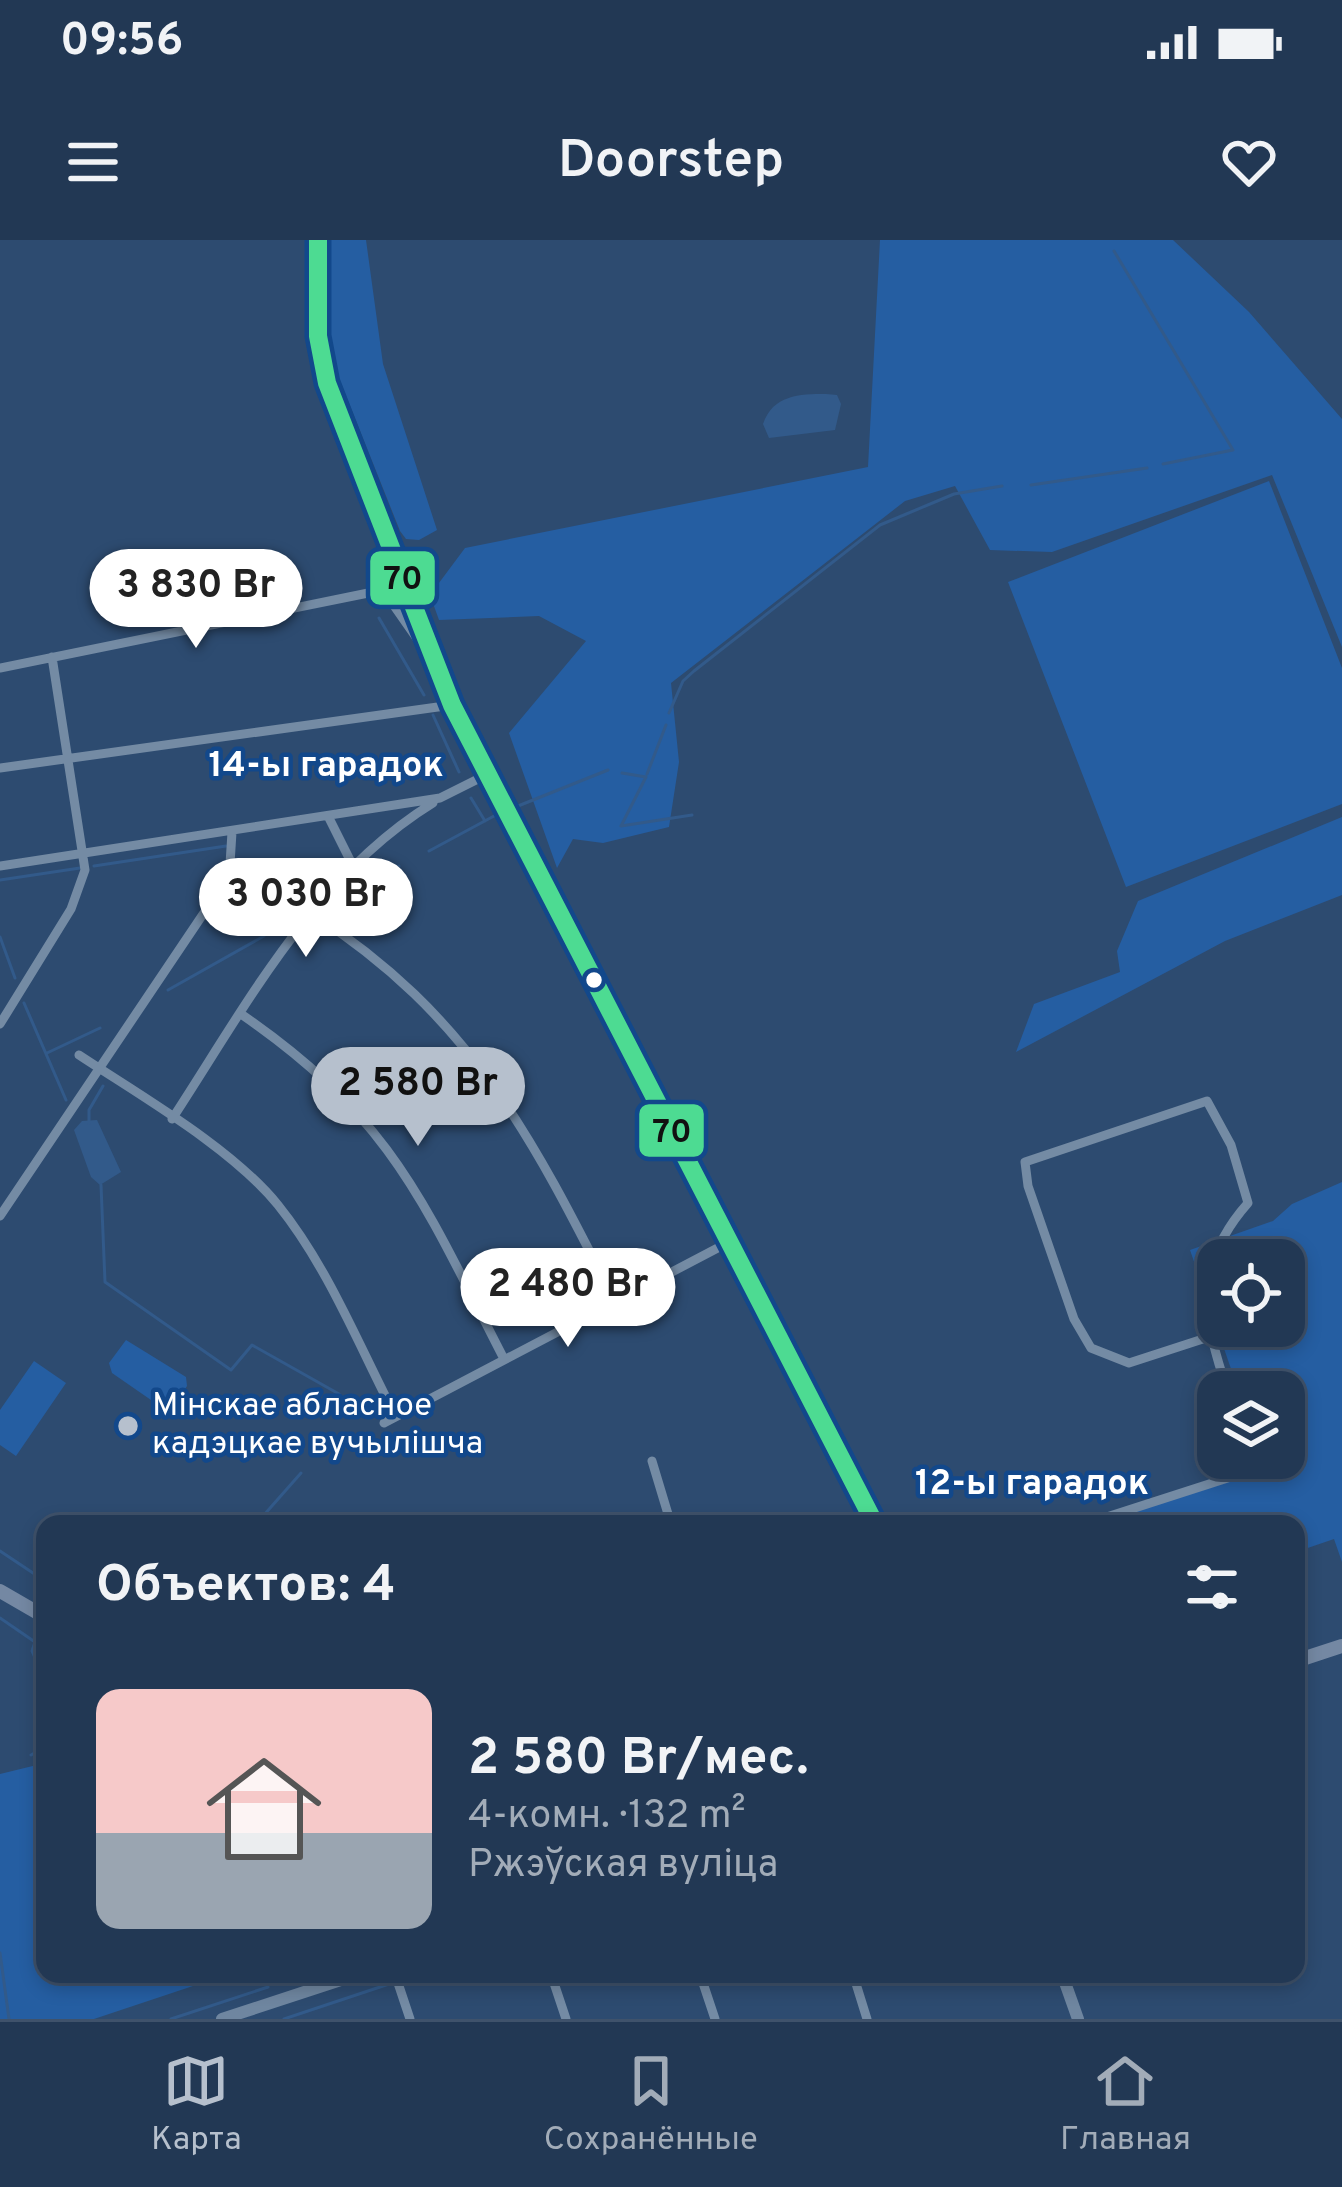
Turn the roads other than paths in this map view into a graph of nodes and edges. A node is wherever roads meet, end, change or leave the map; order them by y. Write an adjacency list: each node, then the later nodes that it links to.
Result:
1 (318, 240): 2 (street)
2 (427, 652): 3 (street); 5 (street)
3 (52, 657): 4 (street); 6 (street)
4 (0, 668)
5 (452, 705): 6 (street); 8 (street)
6 (68, 759): 7 (street); 12 (street)
7 (0, 769)
8 (486, 776): 9 (street); 22 (street)
9 (440, 798): 10 (street); 13 (street)
10 (328, 816): 11 (street); 13 (street)
11 (232, 832): 12 (street); 19 (street)
12 (84, 854): 14 (street); 17 (street)
13 (352, 864): 15 (street)
14 (0, 866)
15 (311, 913): 16 (street); 23 (street)
16 (242, 1014): 20 (street); 25 (street)
17 (0, 1024)
18 (79, 1055): 19 (street)
19 (99, 1068): 20 (street); 21 (street)
20 (172, 1119): 26 (street)
21 (0, 1216)
22 (731, 1241): 23 (street); 31 (street)
23 (615, 1301): 25 (street)
24 (1209, 1337): 24 (street)
25 (504, 1359): 26 (street)
26 (395, 1415): 27 (street)
27 (384, 1423)
28 (652, 1461): 30 (street)
29 (1222, 1479): 32 (street)
30 (668, 1515)
31 (870, 1515)
32 (1112, 1515)
33 (0, 1586): 34 (main road)
34 (36, 1611)
35 (1342, 1646): 36 (main road)
36 (1305, 1658)
37 (336, 1983): 43 (main road)
38 (398, 1983): 45 (street)
39 (554, 1983): 46 (street)
40 (703, 1983): 47 (street)
41 (856, 1983): 48 (street)
42 (1065, 1983): 49 (main road)
43 (256, 2014): 44 (main road)
44 (222, 2019)
45 (410, 2019)
46 (566, 2019)
47 (715, 2019)
48 (867, 2019)
49 (1078, 2019)

